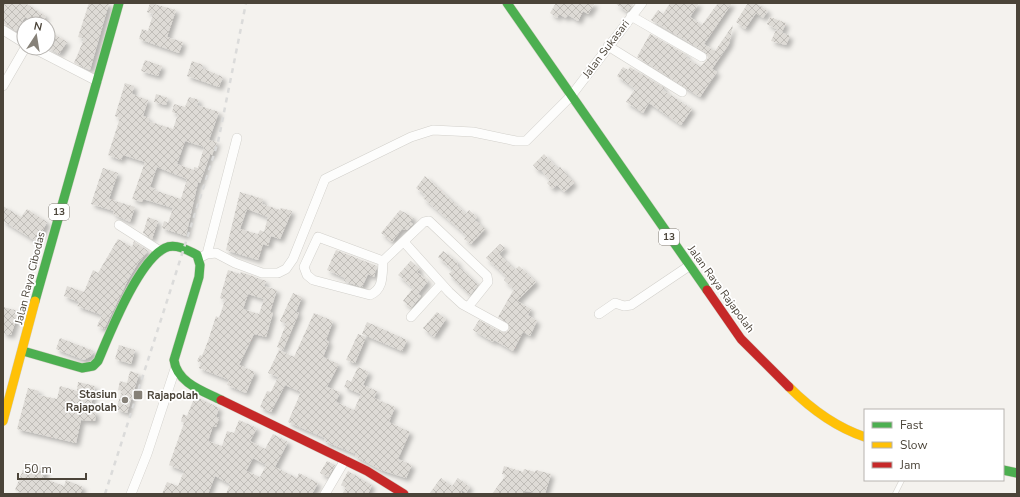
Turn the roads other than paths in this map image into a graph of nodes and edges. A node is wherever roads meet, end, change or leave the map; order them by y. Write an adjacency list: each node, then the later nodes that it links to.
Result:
1 (119, 3): 11 (main road, Jalan Raya Cibodas / 13)
2 (507, 3): 14 (main road, Jalan Raya Rajapolah / 13)
3 (642, 3): 4 (street, Jalan Sukasari)
4 (631, 16): 7 (street, Jalan Sukasari); 10 (street)
5 (3, 30): 6 (street)
6 (16, 38)
7 (608, 46): 13 (street); 14 (street, Jalan Sukasari)
8 (20, 56): 12 (street)
9 (49, 56): 11 (street)
10 (702, 57)
11 (97, 81): 30 (main road, Jalan Raya Cibodas / 13)
12 (3, 86)
13 (682, 92)
14 (571, 96): 18 (street, Jalan Sukasari); 24 (main road, Jalan Raya Rajapolah / 13)
15 (237, 138): 22 (street)
16 (430, 214): 20 (street)
17 (119, 225): 21 (street)
18 (306, 226): 19 (street); 20 (street); 22 (street)
19 (318, 237): 23 (street); 23 (street)
20 (404, 242): 23 (street); 25 (street); 26 (street)
21 (160, 251): 22 (main road); 30 (main road)
22 (203, 256): 31 (main road)
23 (383, 261)
24 (689, 266): 27 (street); 33 (main road, Jalan Raya Rajapolah / 13)
25 (441, 284): 26 (street); 28 (street)
26 (468, 307): 29 (street)
27 (599, 314)
28 (411, 317)
29 (504, 327)
30 (23, 351): 32 (main road, Jalan Raya Cibodas / 13)
31 (175, 369): 34 (main road); 36 (street)
32 (3, 421)
33 (864, 437)
34 (345, 460): 37 (street); 38 (main road)
35 (902, 481): 39 (lane)
36 (131, 494)
37 (325, 494)
38 (404, 494)
39 (895, 494)

